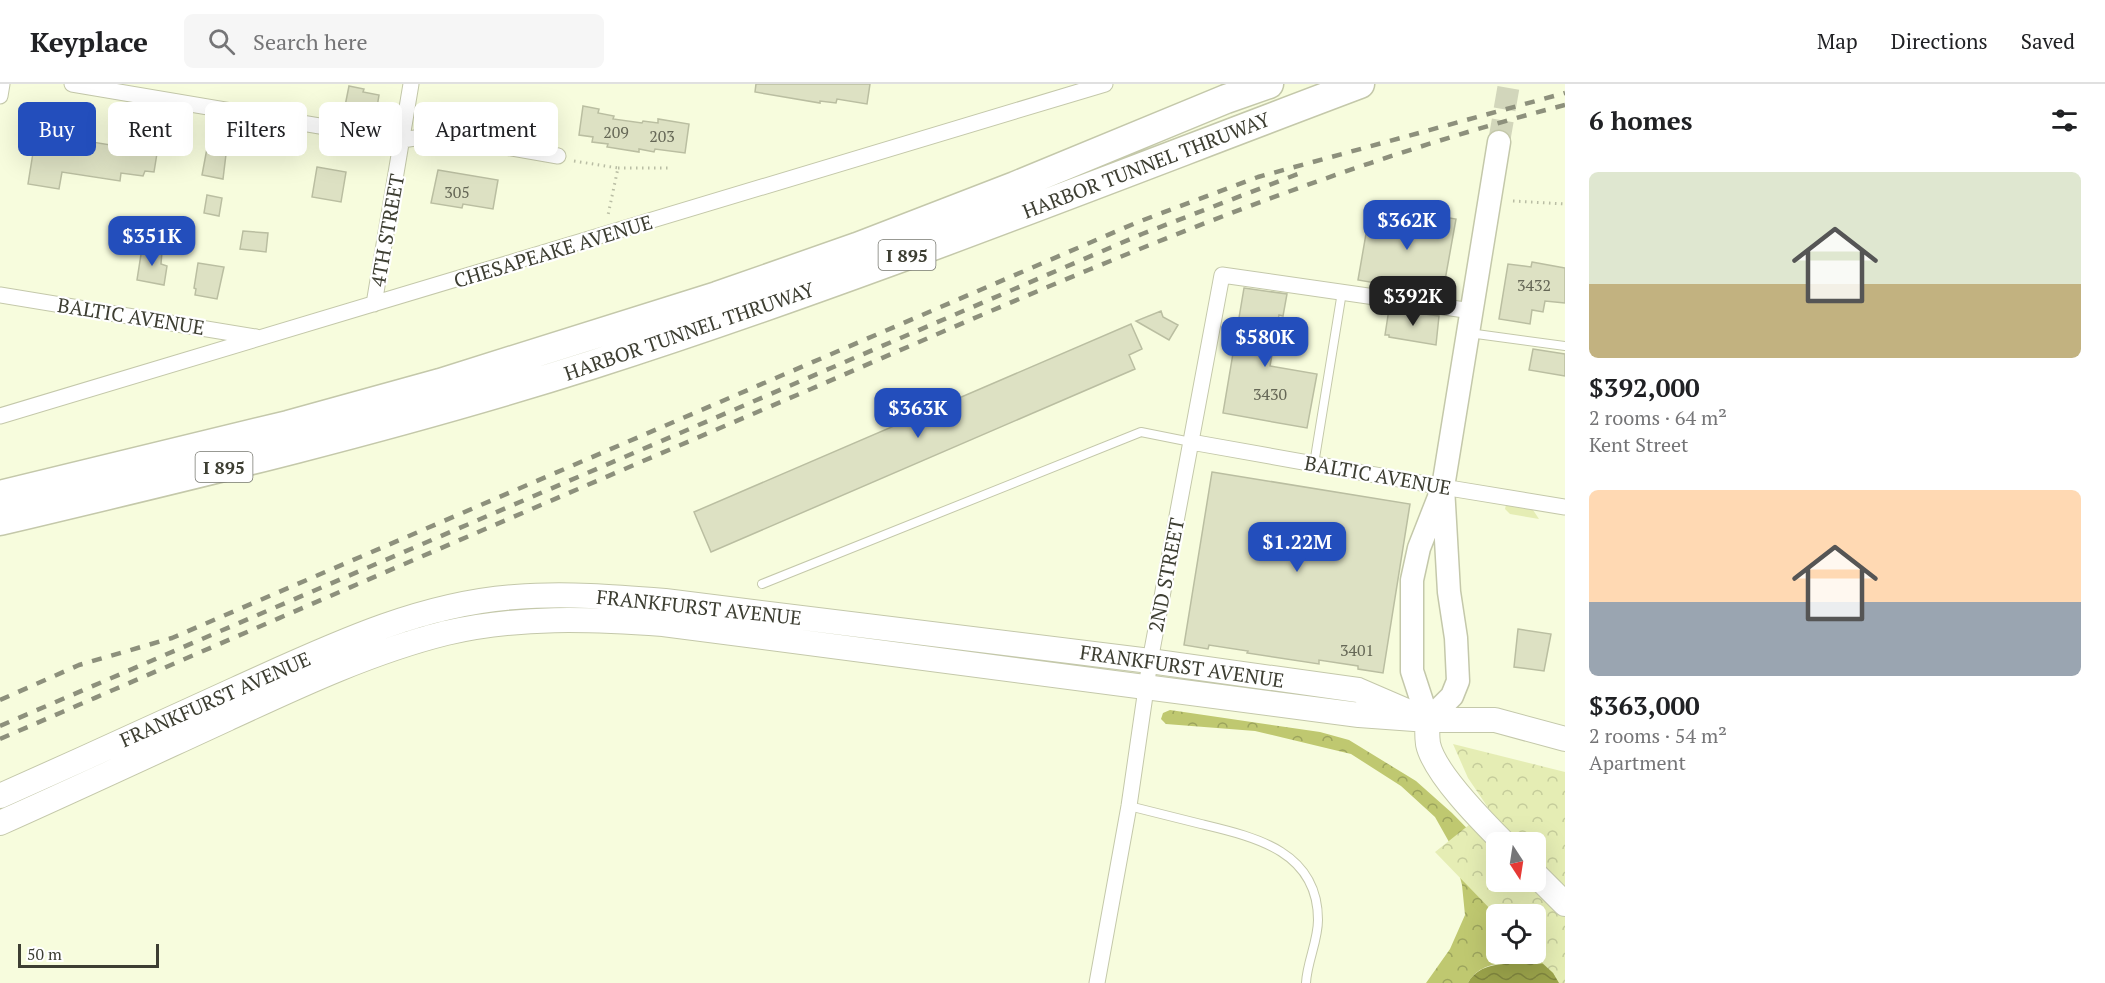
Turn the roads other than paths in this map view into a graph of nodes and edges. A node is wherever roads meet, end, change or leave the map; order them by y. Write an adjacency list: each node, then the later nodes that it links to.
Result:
1 (2, 84): 8 (street)
2 (72, 84): 10 (street)
3 (411, 84): 12 (street, 4TH STREET)
4 (1105, 84): 17 (street, CHESAPEAKE AVENUE)
5 (1255, 84): 9 (highway)
6 (1269, 84): 9 (highway, HARBOR TUNNEL THRUWAY / I 895)
7 (1360, 84): 28 (highway, HARBOR TUNNEL THRUWAY / I 895)
8 (0, 96)
9 (1226, 99): 26 (highway, HARBOR TUNNEL THRUWAY / I 895)
10 (319, 126)
11 (414, 138): 12 (street)
12 (402, 140)
13 (1499, 142): 18 (main road)
14 (399, 156): 17 (street, 4TH STREET)
15 (1342, 292): 18 (street); 23 (street, 2ND STREET); 24 (lane)
16 (0, 294): 20 (street, BALTIC AVENUE)
17 (374, 304): 20 (street, CHESAPEAKE AVENUE)
18 (1472, 310): 19 (main road)
19 (1468, 333): 21 (lane); 25 (main road)
20 (262, 338): 22 (street, CHESAPEAKE AVENUE)
21 (1565, 346)
22 (0, 416)
23 (1191, 441): 24 (street, BALTIC AVENUE); 30 (lane); 32 (street, 2ND STREET)
24 (1314, 464): 25 (street, BALTIC AVENUE)
25 (1443, 487): 27 (street, BALTIC AVENUE); 29 (main road); 31 (main road)
26 (0, 495)
27 (1565, 507)
28 (0, 521)
29 (1412, 580): 31 (main road); 34 (main road)
30 (762, 584)
31 (1448, 585): 34 (main road)
32 (1150, 661): 33 (street, 2ND STREET); 34 (main road, FRANKFURST AVENUE); 36 (main road, FRANKFURST AVENUE)
33 (1147, 686): 34 (main road, FRANKFURST AVENUE); 37 (street, 2ND STREET); 38 (main road, FRANKFURST AVENUE)
34 (1428, 720): 35 (main road, FRANKFURST AVENUE); 39 (main road)
35 (1565, 739)
36 (0, 796)
37 (1129, 806): 42 (street, 2ND STREET); 43 (lane)
38 (0, 823)
39 (1493, 832)
40 (1546, 885): 41 (main road)
41 (1565, 904)
42 (1097, 983)
43 (1306, 983)

